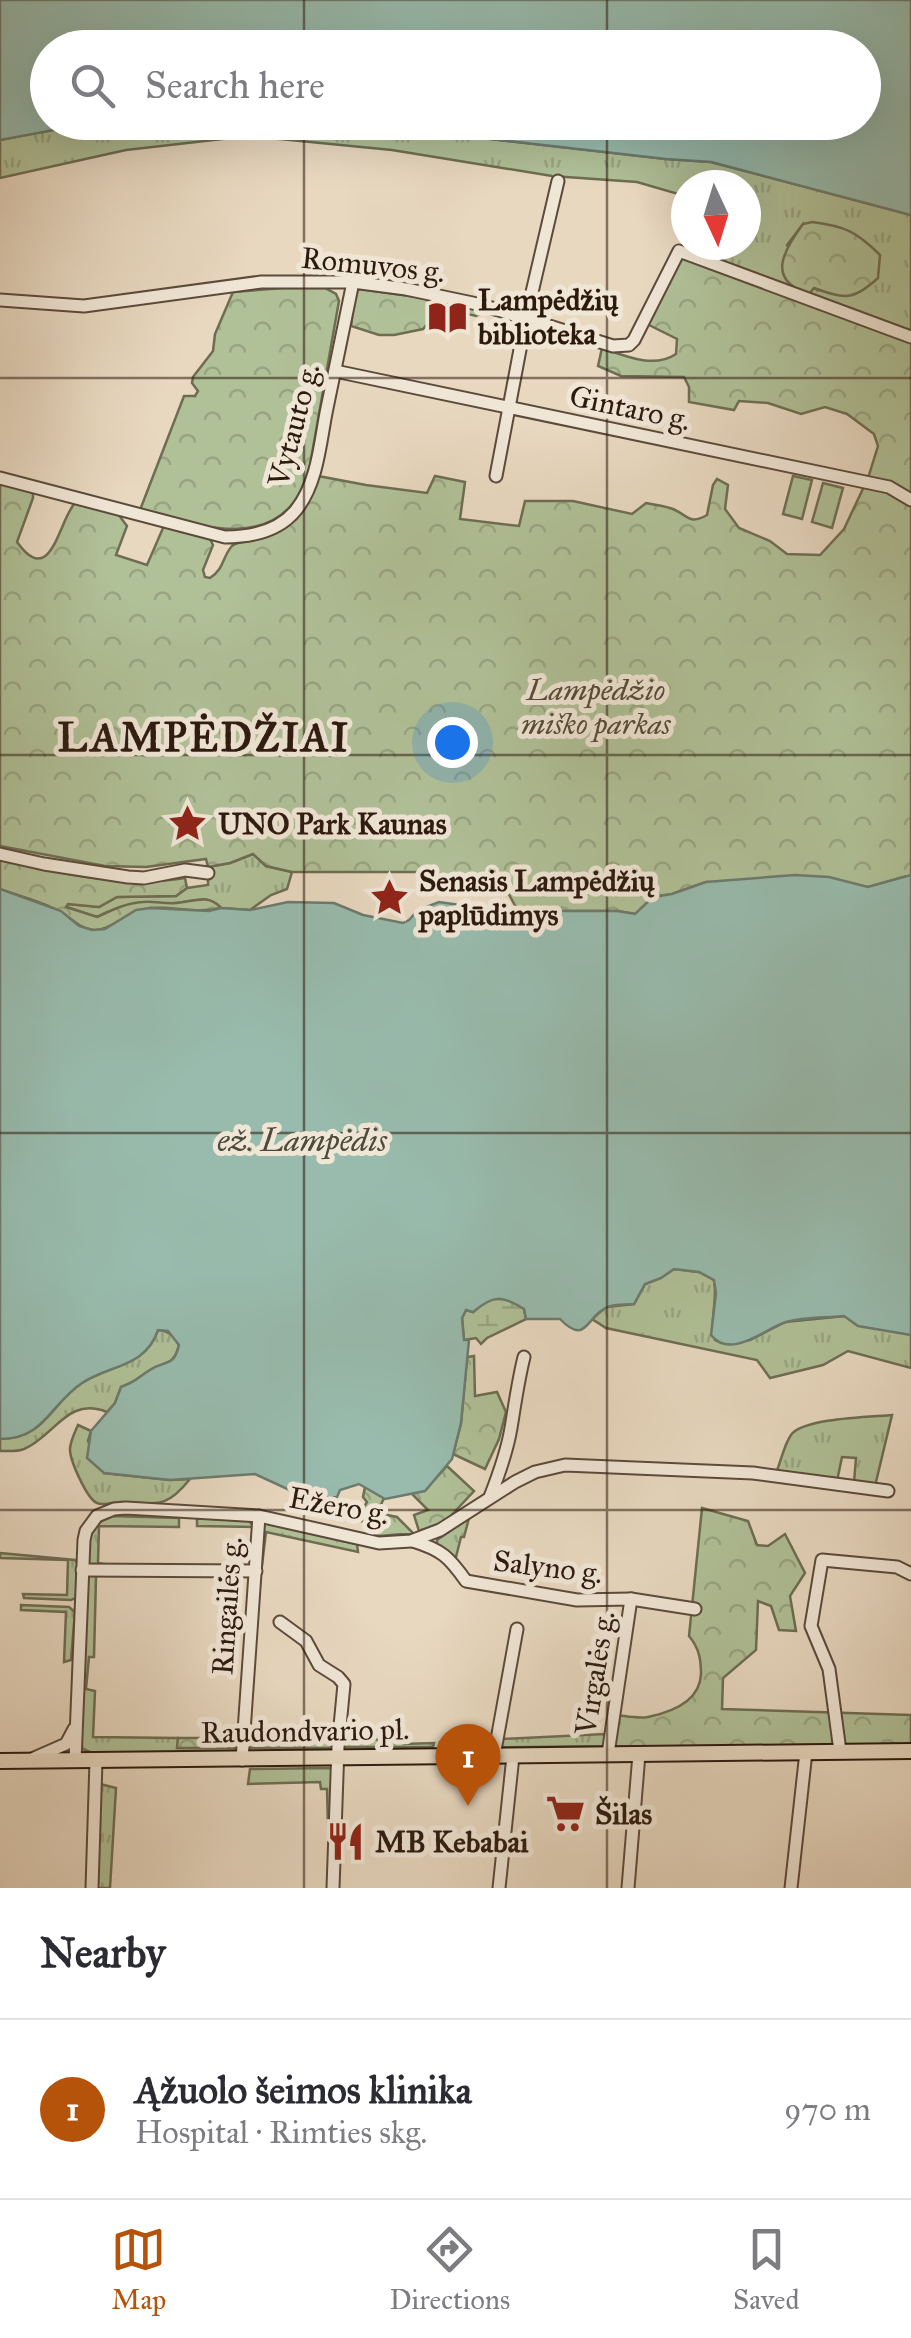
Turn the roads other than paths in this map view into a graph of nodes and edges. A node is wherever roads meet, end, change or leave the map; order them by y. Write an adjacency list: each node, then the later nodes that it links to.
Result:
1 (558, 181): 4 (street)
2 (353, 282): 3 (street, Romuvos g.); 4 (street, Romuvos g.); 6 (street, Vytauto g.)
3 (0, 300)
4 (526, 318): 5 (street, Romuvos g.); 7 (street)
5 (911, 337)
6 (335, 371): 7 (street, Gintaro g.); 9 (street, Vytauto g.)
7 (509, 408): 8 (street); 10 (street, Gintaro g.)
8 (496, 476)
9 (0, 478)
10 (911, 500)
11 (0, 854): 12 (street)
12 (208, 873)
13 (524, 1358): 15 (street)
14 (888, 1491): 15 (street, Ežero g.)
15 (490, 1497): 17 (street, Ežero g.)
16 (259, 1516): 17 (street, Ežero g.); 18 (street, Ežero g.); 19 (street, Ringailės g.)
17 (411, 1540): 21 (street, Salyno g.)
18 (82, 1570): 19 (street); 25 (street, Ežero g.)
19 (256, 1571): 36 (street, Ringailės g.)
20 (911, 1574): 26 (street)
21 (631, 1599): 22 (street, Salyno g.); 29 (street, Virgalės g.)
22 (695, 1610)
23 (280, 1622): 33 (street)
24 (517, 1628): 31 (street)
25 (76, 1726): 34 (street, Ežero g.); 38 (street)
26 (840, 1751): 27 (main road, Raudondvario pl.); 28 (main road, Raudondvario pl.)
27 (911, 1751)
28 (806, 1752): 30 (main road, Raudondvario pl.); 43 (street)
29 (608, 1754): 30 (main road, Raudondvario pl.); 32 (main road, Raudondvario pl.)
30 (639, 1754): 42 (street)
31 (494, 1756): 32 (main road, Raudondvario pl.); 33 (main road, Raudondvario pl.)
32 (513, 1756): 41 (street)
33 (338, 1758): 36 (main road, Raudondvario pl.); 40 (street)
34 (75, 1760): 35 (main road, Raudondvario pl.); 38 (main road, Raudondvario pl.)
35 (96, 1760): 36 (main road, Raudondvario pl.); 39 (street)
36 (242, 1760)
37 (0, 1761): 38 (main road, Raudondvario pl.)
38 (28, 1761)
39 (92, 1888)
40 (333, 1888)
41 (499, 1888)
42 (628, 1888)
43 (790, 1888)

